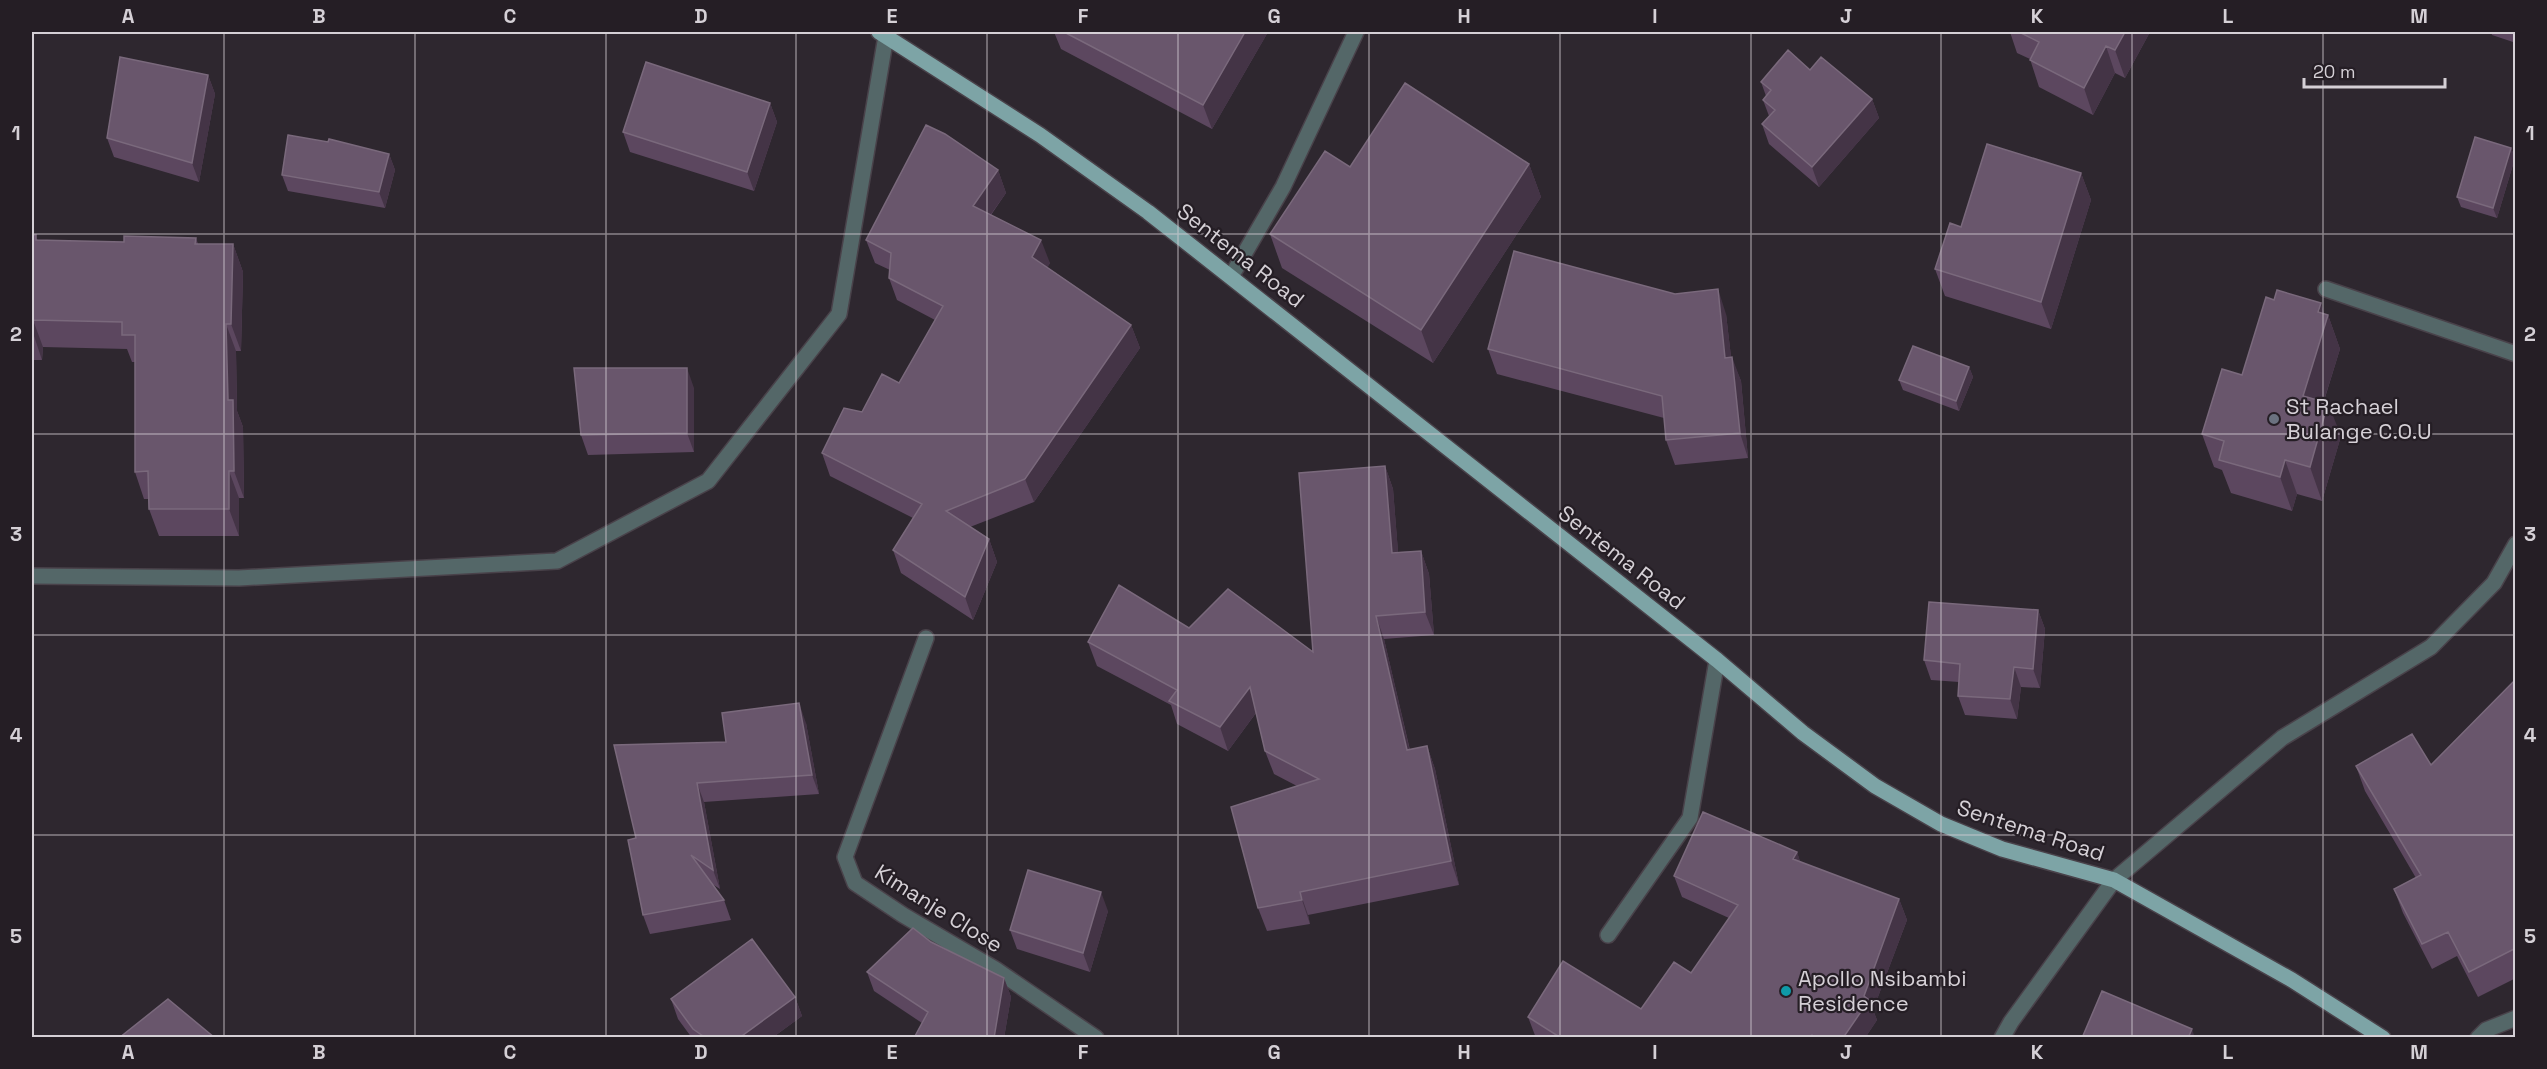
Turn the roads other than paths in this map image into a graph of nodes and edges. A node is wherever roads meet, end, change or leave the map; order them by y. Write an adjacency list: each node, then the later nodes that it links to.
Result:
1 (1356, 32): 3 (street)
2 (882, 34): 3 (main road, Sentema Road); 7 (street)
3 (1232, 275): 9 (main road, Sentema Road)
4 (2326, 289): 5 (street)
5 (2516, 354)
6 (2516, 544): 10 (street)
7 (32, 576)
8 (926, 638): 13 (street, Kimanje Close)
9 (1717, 660): 10 (main road, Sentema Road); 11 (street)
10 (2114, 880): 14 (street); 15 (main road, Sentema Road)
11 (1608, 935)
12 (2516, 1018): 16 (street)
13 (1096, 1038)
14 (2002, 1038)
15 (2383, 1038)
16 (2478, 1038)

